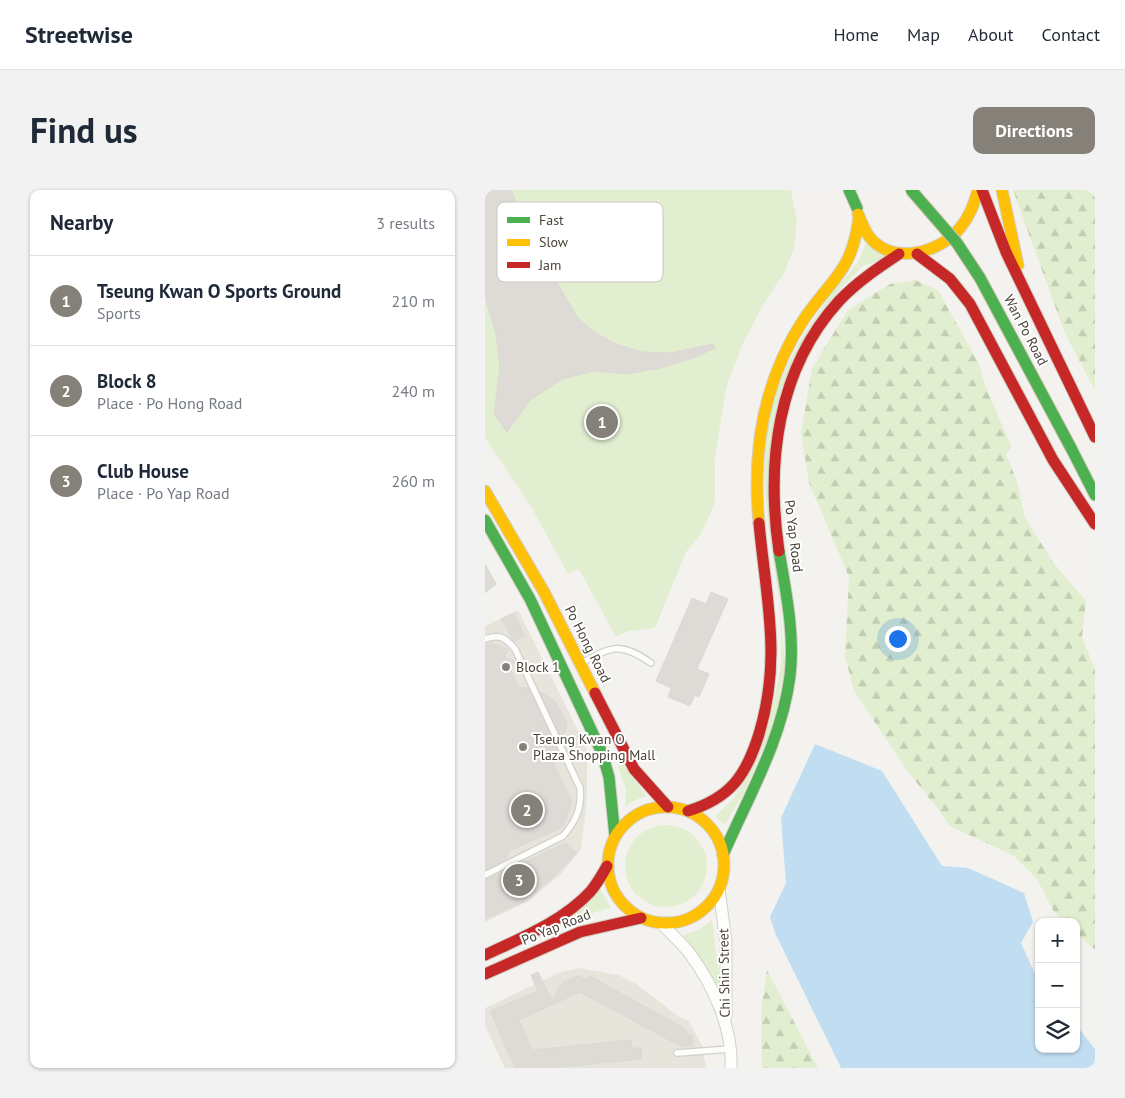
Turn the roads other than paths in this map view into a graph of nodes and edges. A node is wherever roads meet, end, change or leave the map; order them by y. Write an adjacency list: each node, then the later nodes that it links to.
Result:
1 (849, 190): 7 (main road)
2 (857, 190): 7 (main road, Po Yap Road)
3 (911, 190): 12 (main road, Wan Po Road, bridge)
4 (922, 190): 12 (main road, Wan Po Road)
5 (980, 190): 9 (main road); 10 (main road, Wan Po Road)
6 (1002, 190): 10 (main road)
7 (858, 212): 8 (main road); 22 (main road, Po Yap Road)
8 (899, 254): 9 (main road); 24 (main road, Po Yap Road)
9 (917, 254): 17 (main road)
10 (1019, 275): 11 (main road, Wan Po Road)
11 (1095, 437)
12 (1075, 445): 13 (main road, Wan Po Road); 15 (main road, Wan Po Road)
13 (1095, 478)
14 (485, 491): 19 (main road, Po Hong Road)
15 (1095, 495)
16 (485, 520): 23 (main road)
17 (1095, 524)
18 (485, 639): 26 (lane)
19 (582, 663): 20 (lane); 21 (main road, Po Hong Road)
20 (651, 663)
21 (668, 807): 22 (main road, Po Yap Road); 23 (main road, Po Yap Road)
22 (688, 811): 24 (main road, Po Yap Road)
23 (615, 837): 25 (main road, Po Yap Road)
24 (723, 855): 27 (main road, Po Yap Road)
25 (607, 866): 28 (main road, Po Yap Road); 30 (main road, Po Yap Road)
26 (485, 875)
27 (719, 889): 29 (main road, Po Yap Road); 32 (street, Chi Shin Street)
28 (641, 918): 29 (main road, Po Yap Road); 31 (main road, Po Yap Road)
29 (661, 923): 32 (street, Chi Shin Street)
30 (485, 956)
31 (485, 974)
32 (726, 1027): 33 (street, Chi Shin Street)
33 (730, 1049): 34 (lane); 35 (street, Chi Shin Street)
34 (677, 1053)
35 (731, 1068)

